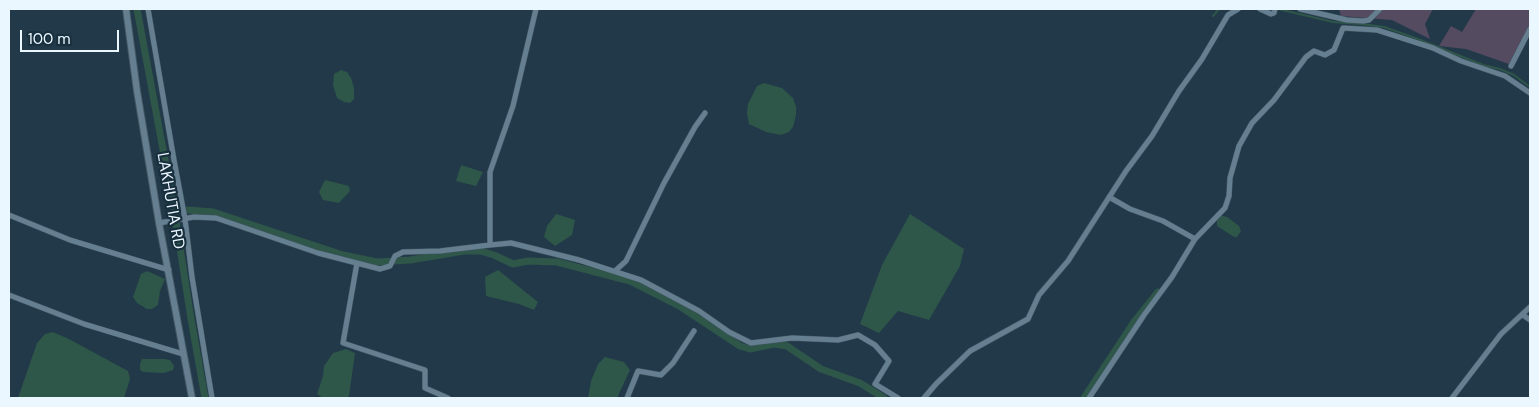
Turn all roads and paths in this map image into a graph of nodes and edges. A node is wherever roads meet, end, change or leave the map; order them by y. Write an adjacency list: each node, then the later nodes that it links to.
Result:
1 (126, 9): 16 (street, LAKHUTIA RD)
2 (148, 9): 15 (street)
3 (536, 9): 18 (street)
4 (1238, 9): 13 (street)
5 (1260, 9): 8 (street)
6 (1300, 9): 7 (street)
7 (1380, 9)
8 (1275, 11)
9 (1530, 29): 10 (street)
10 (1511, 66)
11 (1530, 93): 17 (street)
12 (705, 113): 21 (street)
13 (1109, 198): 17 (street); 33 (street)
14 (9, 215): 20 (street)
15 (186, 219): 16 (street); 19 (street); 29 (street)
16 (159, 223): 20 (street, LAKHUTIA RD)
17 (1195, 239): 34 (street)
18 (490, 245): 19 (street); 21 (street)
19 (357, 263): 30 (street)
20 (168, 270): 27 (street, LAKHUTIA RD)
21 (615, 271): 32 (street)
22 (9, 295): 27 (street)
23 (1530, 307): 24 (street)
24 (1523, 315): 25 (street); 35 (street)
25 (1530, 320)
26 (694, 331): 31 (street)
27 (183, 354): 28 (street, LAKHUTIA RD)
28 (192, 398)
29 (212, 398)
30 (448, 398)
31 (627, 398)
32 (898, 398)
33 (924, 398)
34 (1089, 398)
35 (1452, 398)

